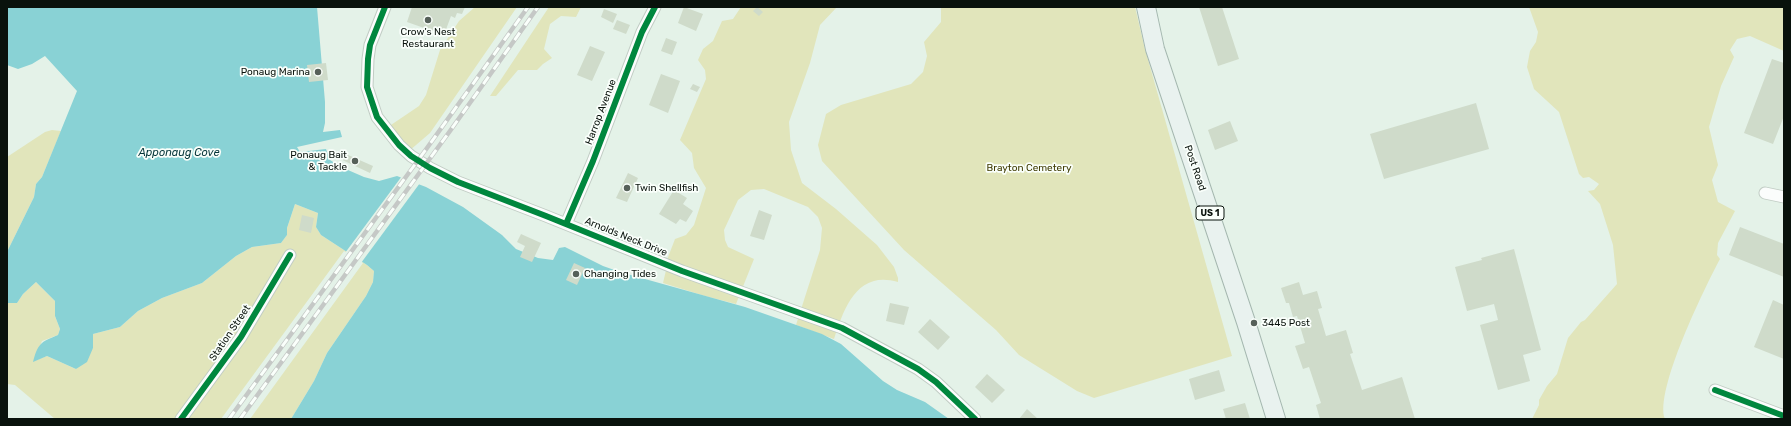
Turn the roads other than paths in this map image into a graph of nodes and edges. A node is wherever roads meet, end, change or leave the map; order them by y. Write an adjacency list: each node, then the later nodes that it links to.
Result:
1 (656, 7): 6 (street, Harrop Avenue)
2 (1146, 7): 12 (main road, Post Road / US 1)
3 (381, 10): 6 (street, Arnolds Neck Drive)
4 (1765, 193): 5 (street)
5 (1784, 197)
6 (566, 224): 11 (street, Arnolds Neck Drive)
7 (290, 255): 10 (street, Station Street)
8 (1715, 390): 9 (street)
9 (1784, 416)
10 (181, 419)
11 (975, 419)
12 (1276, 419)

